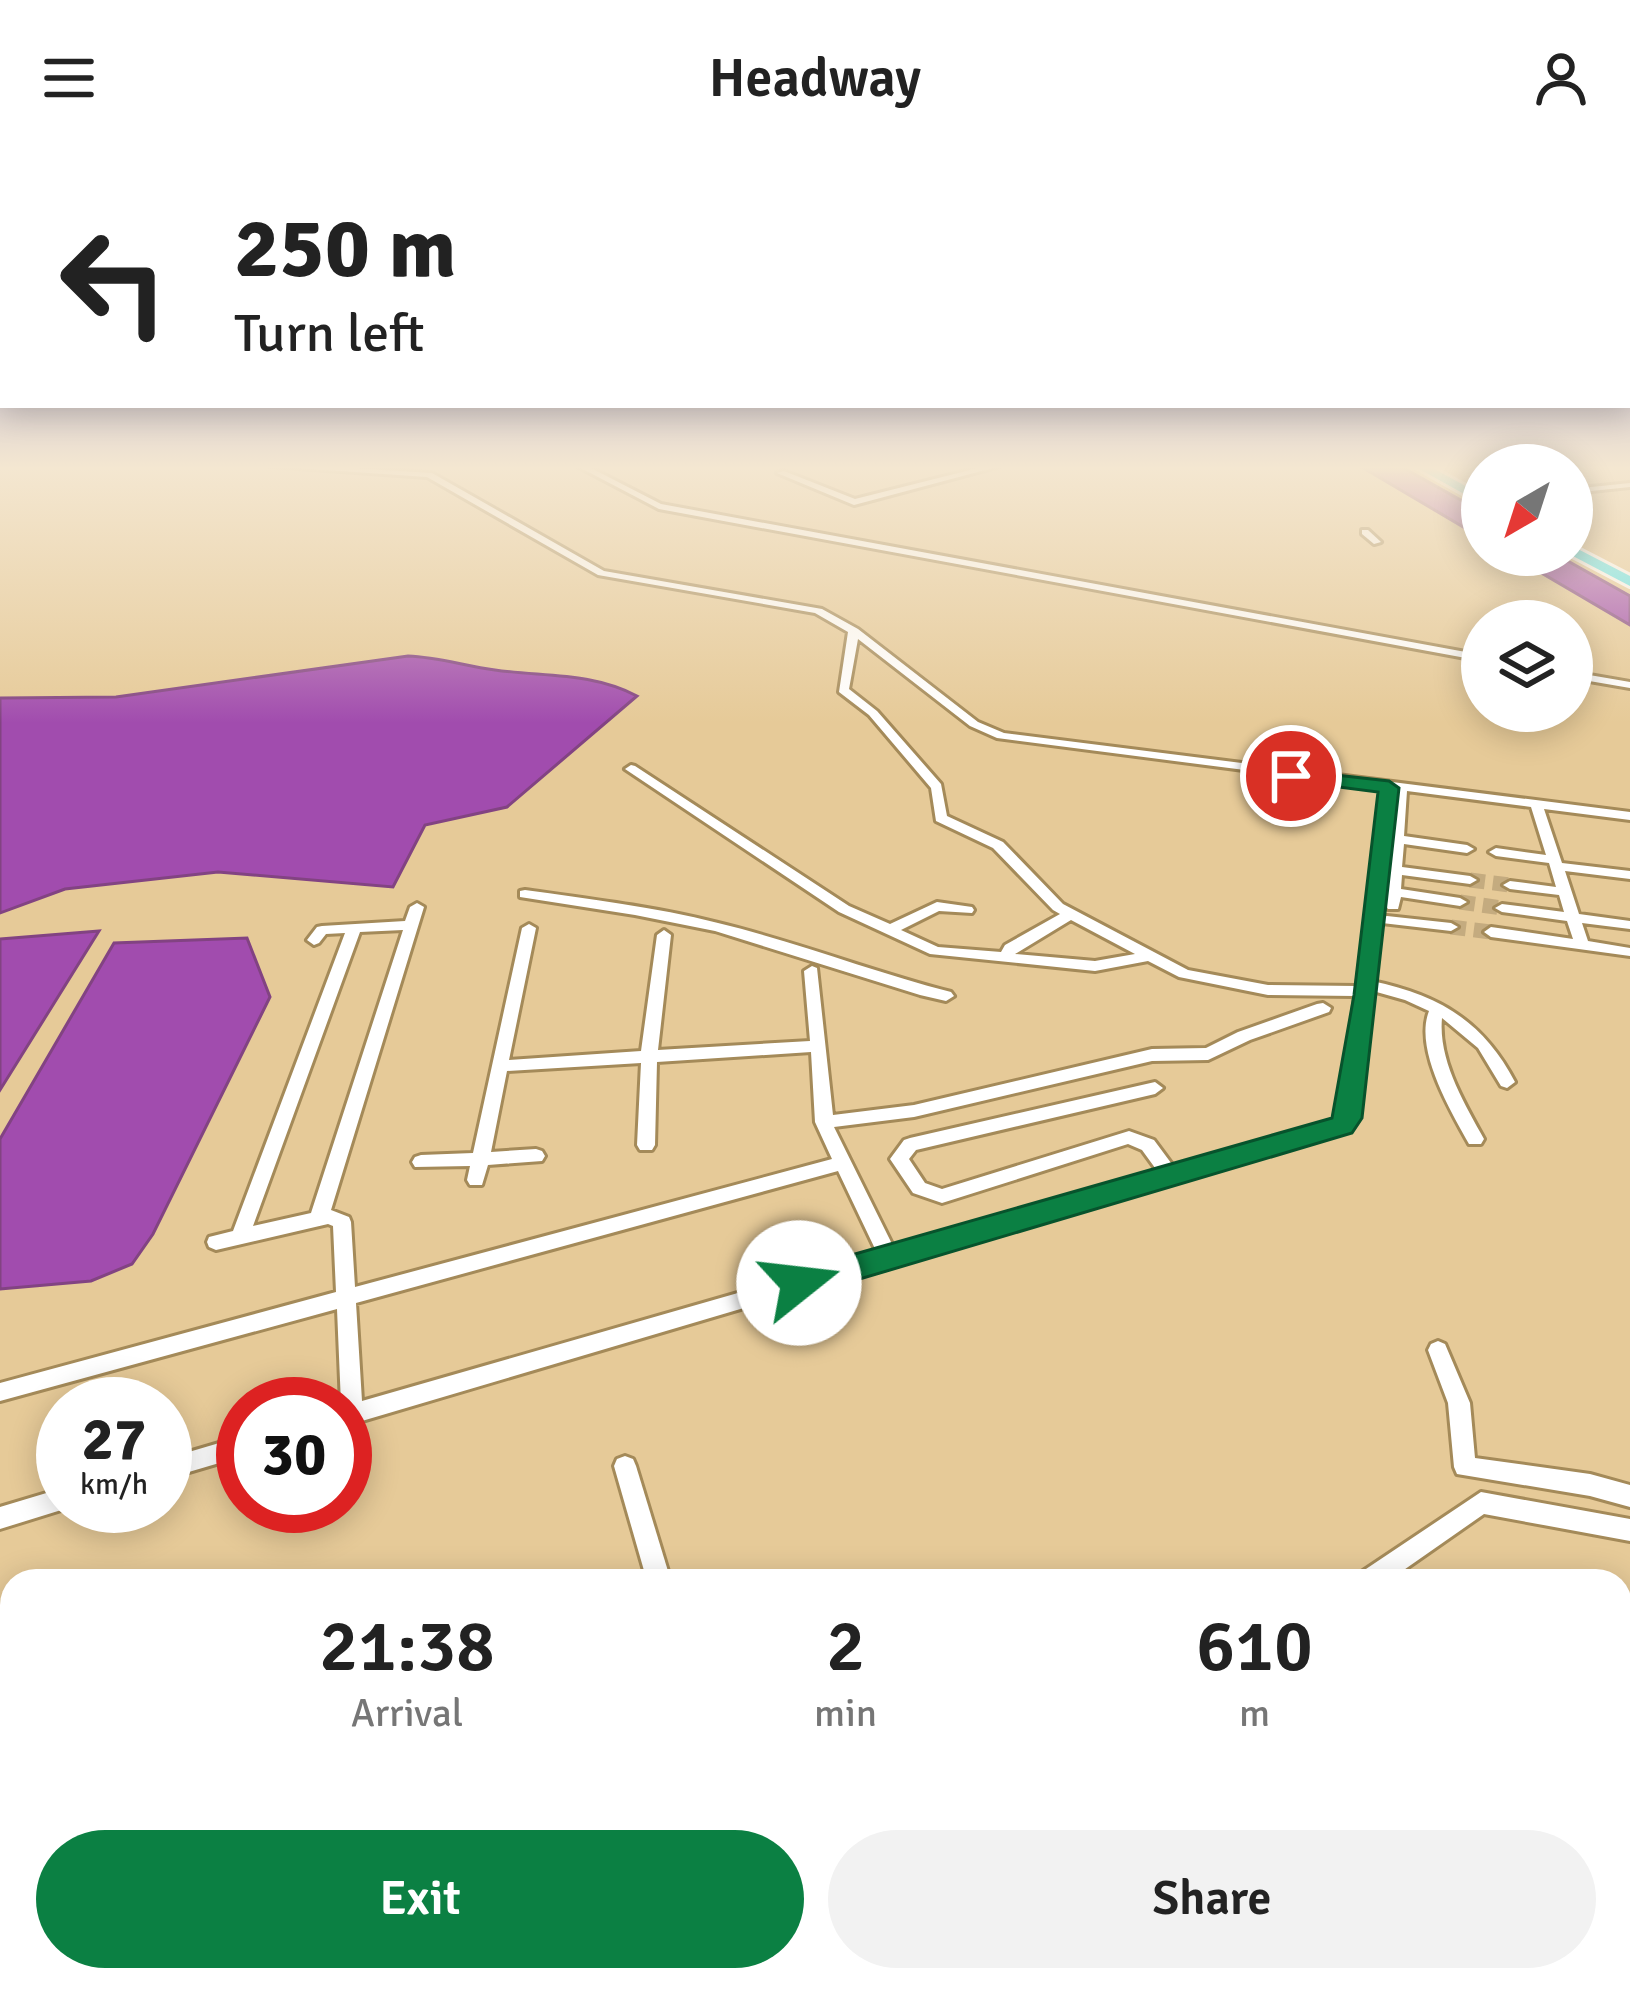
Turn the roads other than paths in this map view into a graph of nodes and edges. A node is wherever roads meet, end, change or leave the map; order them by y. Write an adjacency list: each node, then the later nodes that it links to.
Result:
1 (558, 552): 6 (street)
2 (904, 552): 7 (street)
3 (1596, 552): 5 (highway)
4 (1593, 559): 5 (highway)
5 (1626, 573)
6 (854, 631): 11 (street); 28 (street)
7 (1461, 654)
8 (1593, 679): 9 (street)
9 (1630, 686)
10 (631, 769): 34 (street)
11 (1395, 788): 12 (street); 14 (street); 43 (street)
12 (1536, 804): 13 (street); 17 (street)
13 (1630, 816)
14 (1398, 839): 15 (street); 18 (street)
15 (1467, 849)
16 (1496, 852): 17 (street)
17 (1556, 863): 19 (street); 22 (street)
18 (1396, 870): 20 (street); 25 (street)
19 (1630, 874)
20 (1470, 880)
21 (1510, 885): 22 (street)
22 (1565, 892): 29 (street)
23 (525, 893): 44 (street)
24 (1460, 902): 25 (street)
25 (1391, 906): 31 (street)
26 (1502, 908): 29 (street)
27 (967, 910): 34 (street)
28 (1070, 914): 40 (street); 41 (street)
29 (1574, 919): 30 (street); 38 (street)
30 (1630, 925)
31 (1450, 927)
32 (354, 928): 37 (street); 61 (street); 62 (street)
33 (529, 928): 49 (street)
34 (890, 930): 41 (street)
35 (1491, 932): 38 (street)
36 (664, 935): 48 (street)
37 (314, 940)
38 (1582, 945): 39 (street)
39 (1629, 952)
40 (1149, 956): 41 (street); 43 (street)
41 (1005, 959)
42 (812, 971): 47 (street)
43 (1366, 994): 45 (street); 59 (street)
44 (946, 996)
45 (1433, 1006): 50 (street); 53 (street)
46 (1323, 1009): 52 (street)
47 (816, 1046): 48 (street); 52 (street)
48 (649, 1056): 49 (street); 54 (street)
49 (499, 1066): 56 (street)
50 (1507, 1082)
51 (1155, 1088): 59 (street)
52 (824, 1122): 58 (street)
53 (1475, 1139)
54 (646, 1145)
55 (536, 1156): 56 (street)
56 (480, 1159): 57 (street); 60 (street)
57 (421, 1162)
58 (842, 1162): 64 (street); 65 (street)
59 (1171, 1174): 64 (street)
60 (476, 1180)
61 (319, 1219): 62 (street); 65 (street)
62 (240, 1237): 63 (street)
63 (216, 1242)
64 (889, 1257): 69 (street)
65 (344, 1299): 67 (street); 68 (street)
66 (1438, 1350): 71 (street)
67 (347, 1377)
68 (0, 1392)
69 (372, 1408)
70 (625, 1466): 75 (street)
71 (1630, 1496)
72 (36, 1508): 73 (street)
73 (0, 1519)
74 (1630, 1530): 76 (street)
75 (655, 1569)
76 (1385, 1569)

